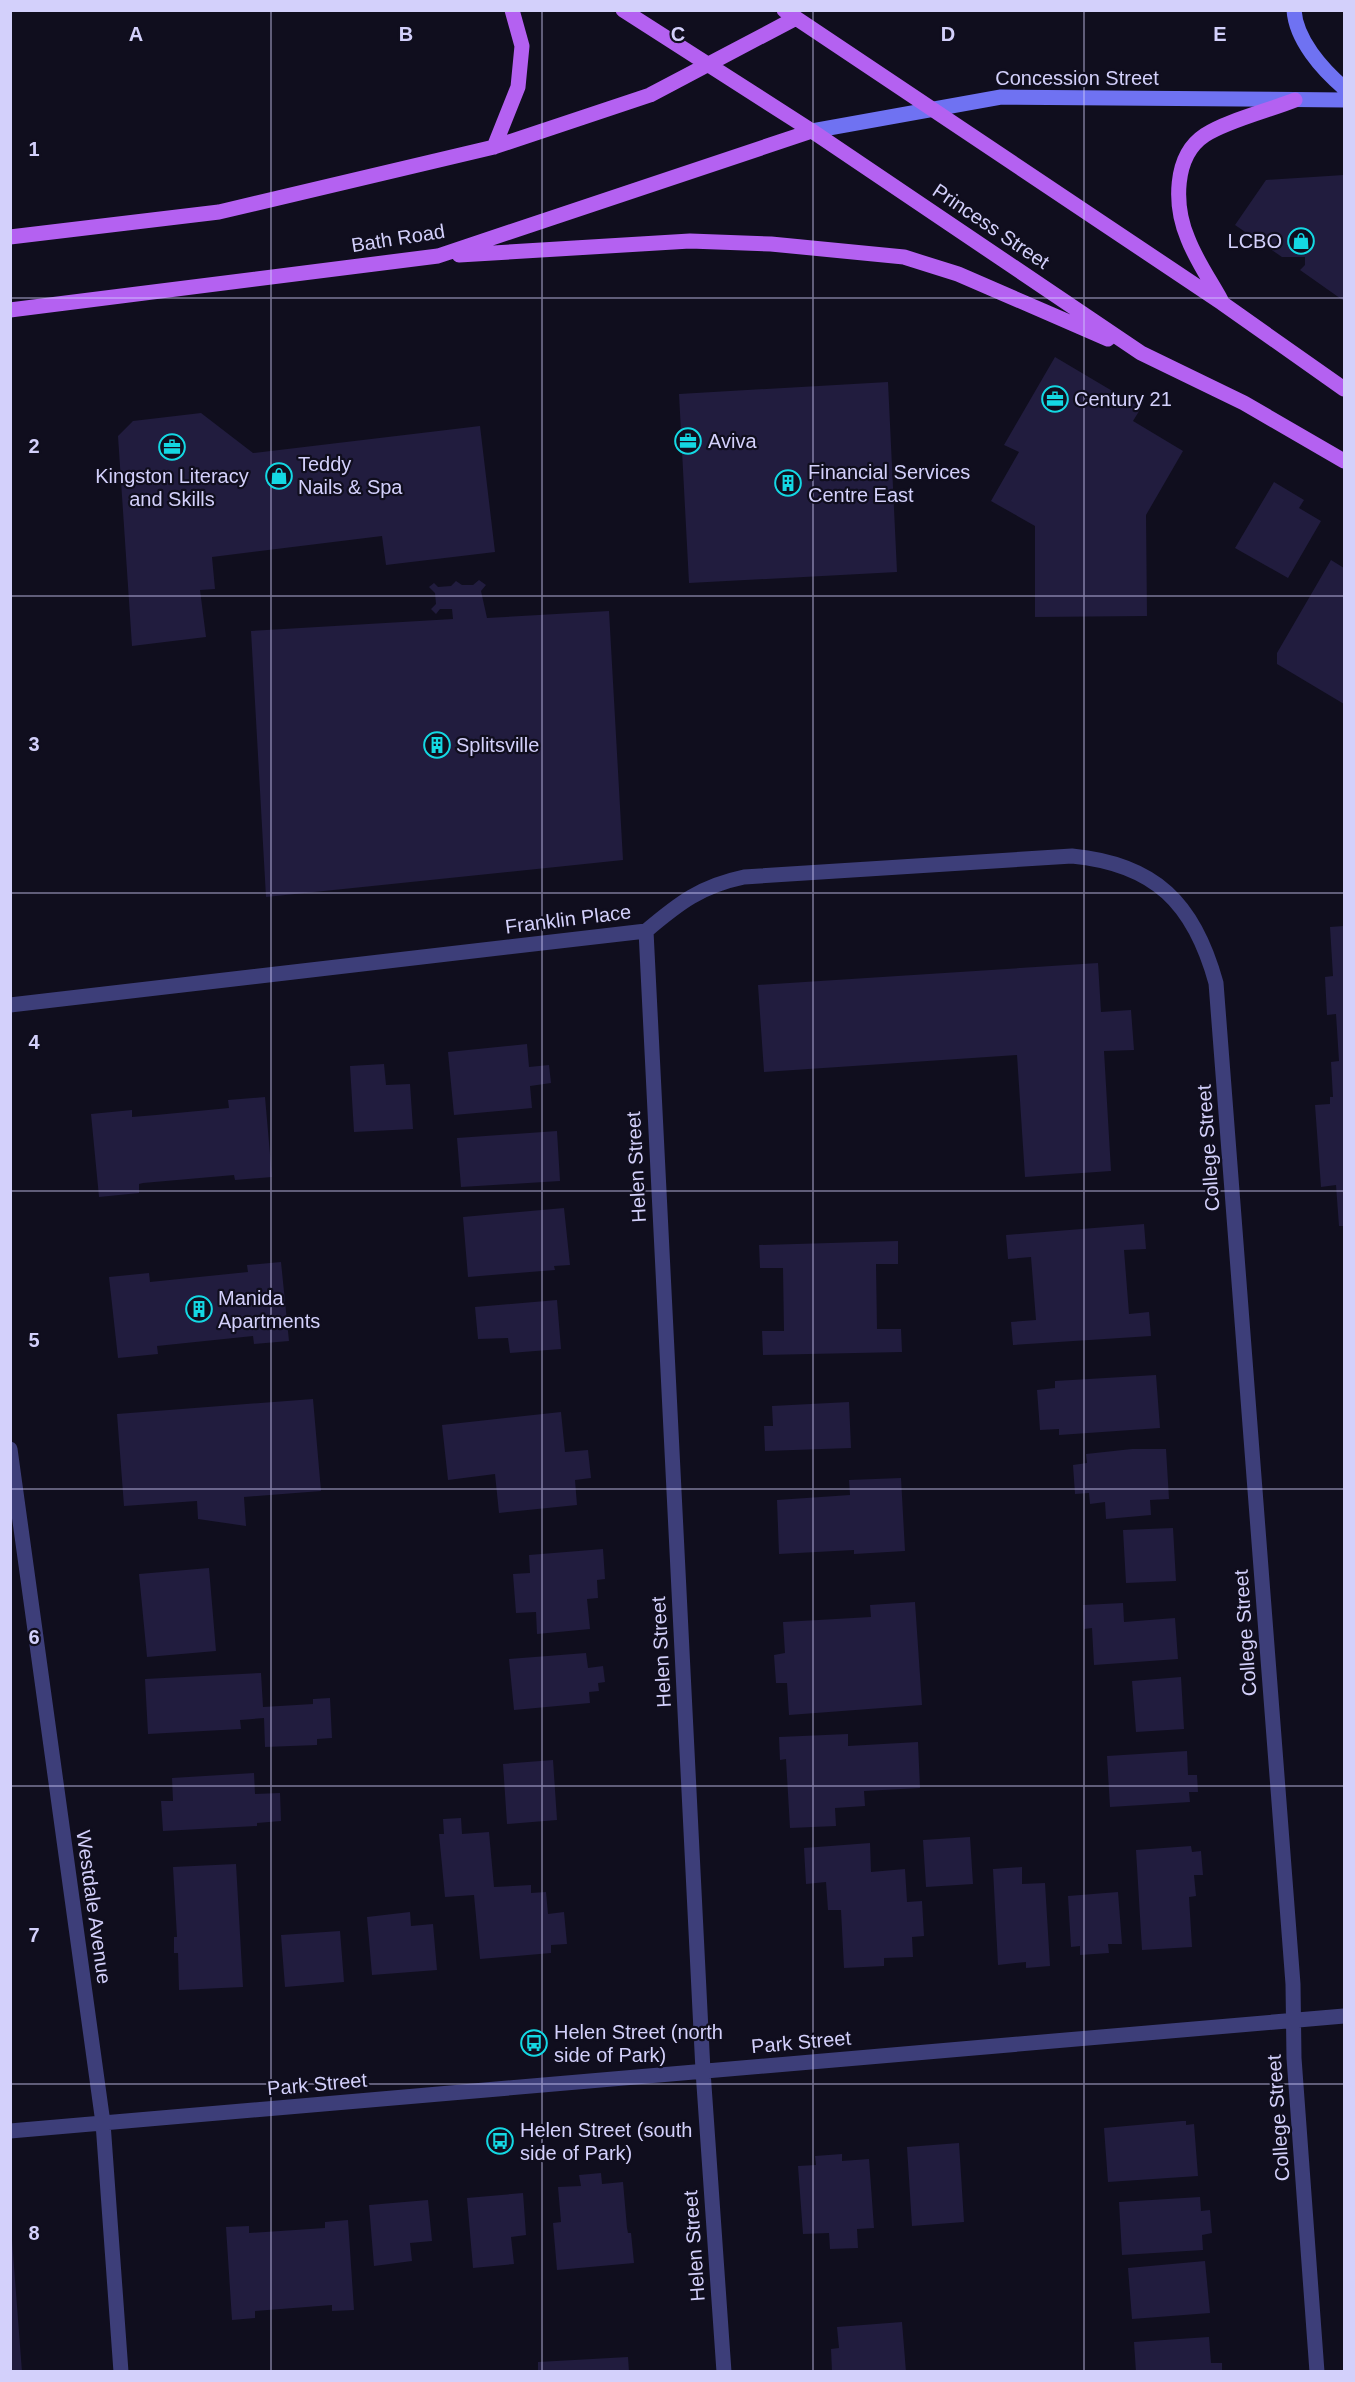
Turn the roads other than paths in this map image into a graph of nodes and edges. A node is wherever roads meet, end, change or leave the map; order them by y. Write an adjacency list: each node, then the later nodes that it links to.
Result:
1 (512, 10): 11 (main road)
2 (623, 10): 5 (main road, Princess Street)
3 (1294, 10): 6 (main road)
4 (796, 13): 5 (main road); 9 (main road)
5 (706, 64): 10 (main road, Princess Street); 11 (main road)
6 (1344, 88)
7 (1344, 99): 8 (main road, Concession Street)
8 (1295, 100): 9 (main road, Concession Street); 14 (main road)
9 (932, 108): 10 (main road, Concession Street); 14 (main road)
10 (813, 131): 13 (main road, Bath Road); 16 (main road, Princess Street)
11 (494, 147): 12 (main road)
12 (10, 237)
13 (438, 256): 15 (main road, Bath Road); 16 (main road)
14 (1222, 303): 17 (main road)
15 (10, 310)
16 (1141, 353): 18 (main road, Princess Street)
17 (1344, 389)
18 (1344, 461)
19 (1177, 901): 20 (street, Franklin Place); 24 (street, College Street)
20 (646, 931): 21 (street, Franklin Place); 25 (street, Helen Street)
21 (10, 1005)
22 (10, 1449): 26 (street, Westdale Avenue)
23 (1344, 2016): 24 (street, Park Street)
24 (1294, 2020): 25 (street, Park Street); 30 (street, College Street)
25 (703, 2071): 26 (street, Park Street); 29 (street, Helen Street)
26 (104, 2123): 27 (street, Park Street); 28 (street, Westdale Avenue)
27 (10, 2131)
28 (121, 2372)
29 (724, 2372)
30 (1317, 2372)

